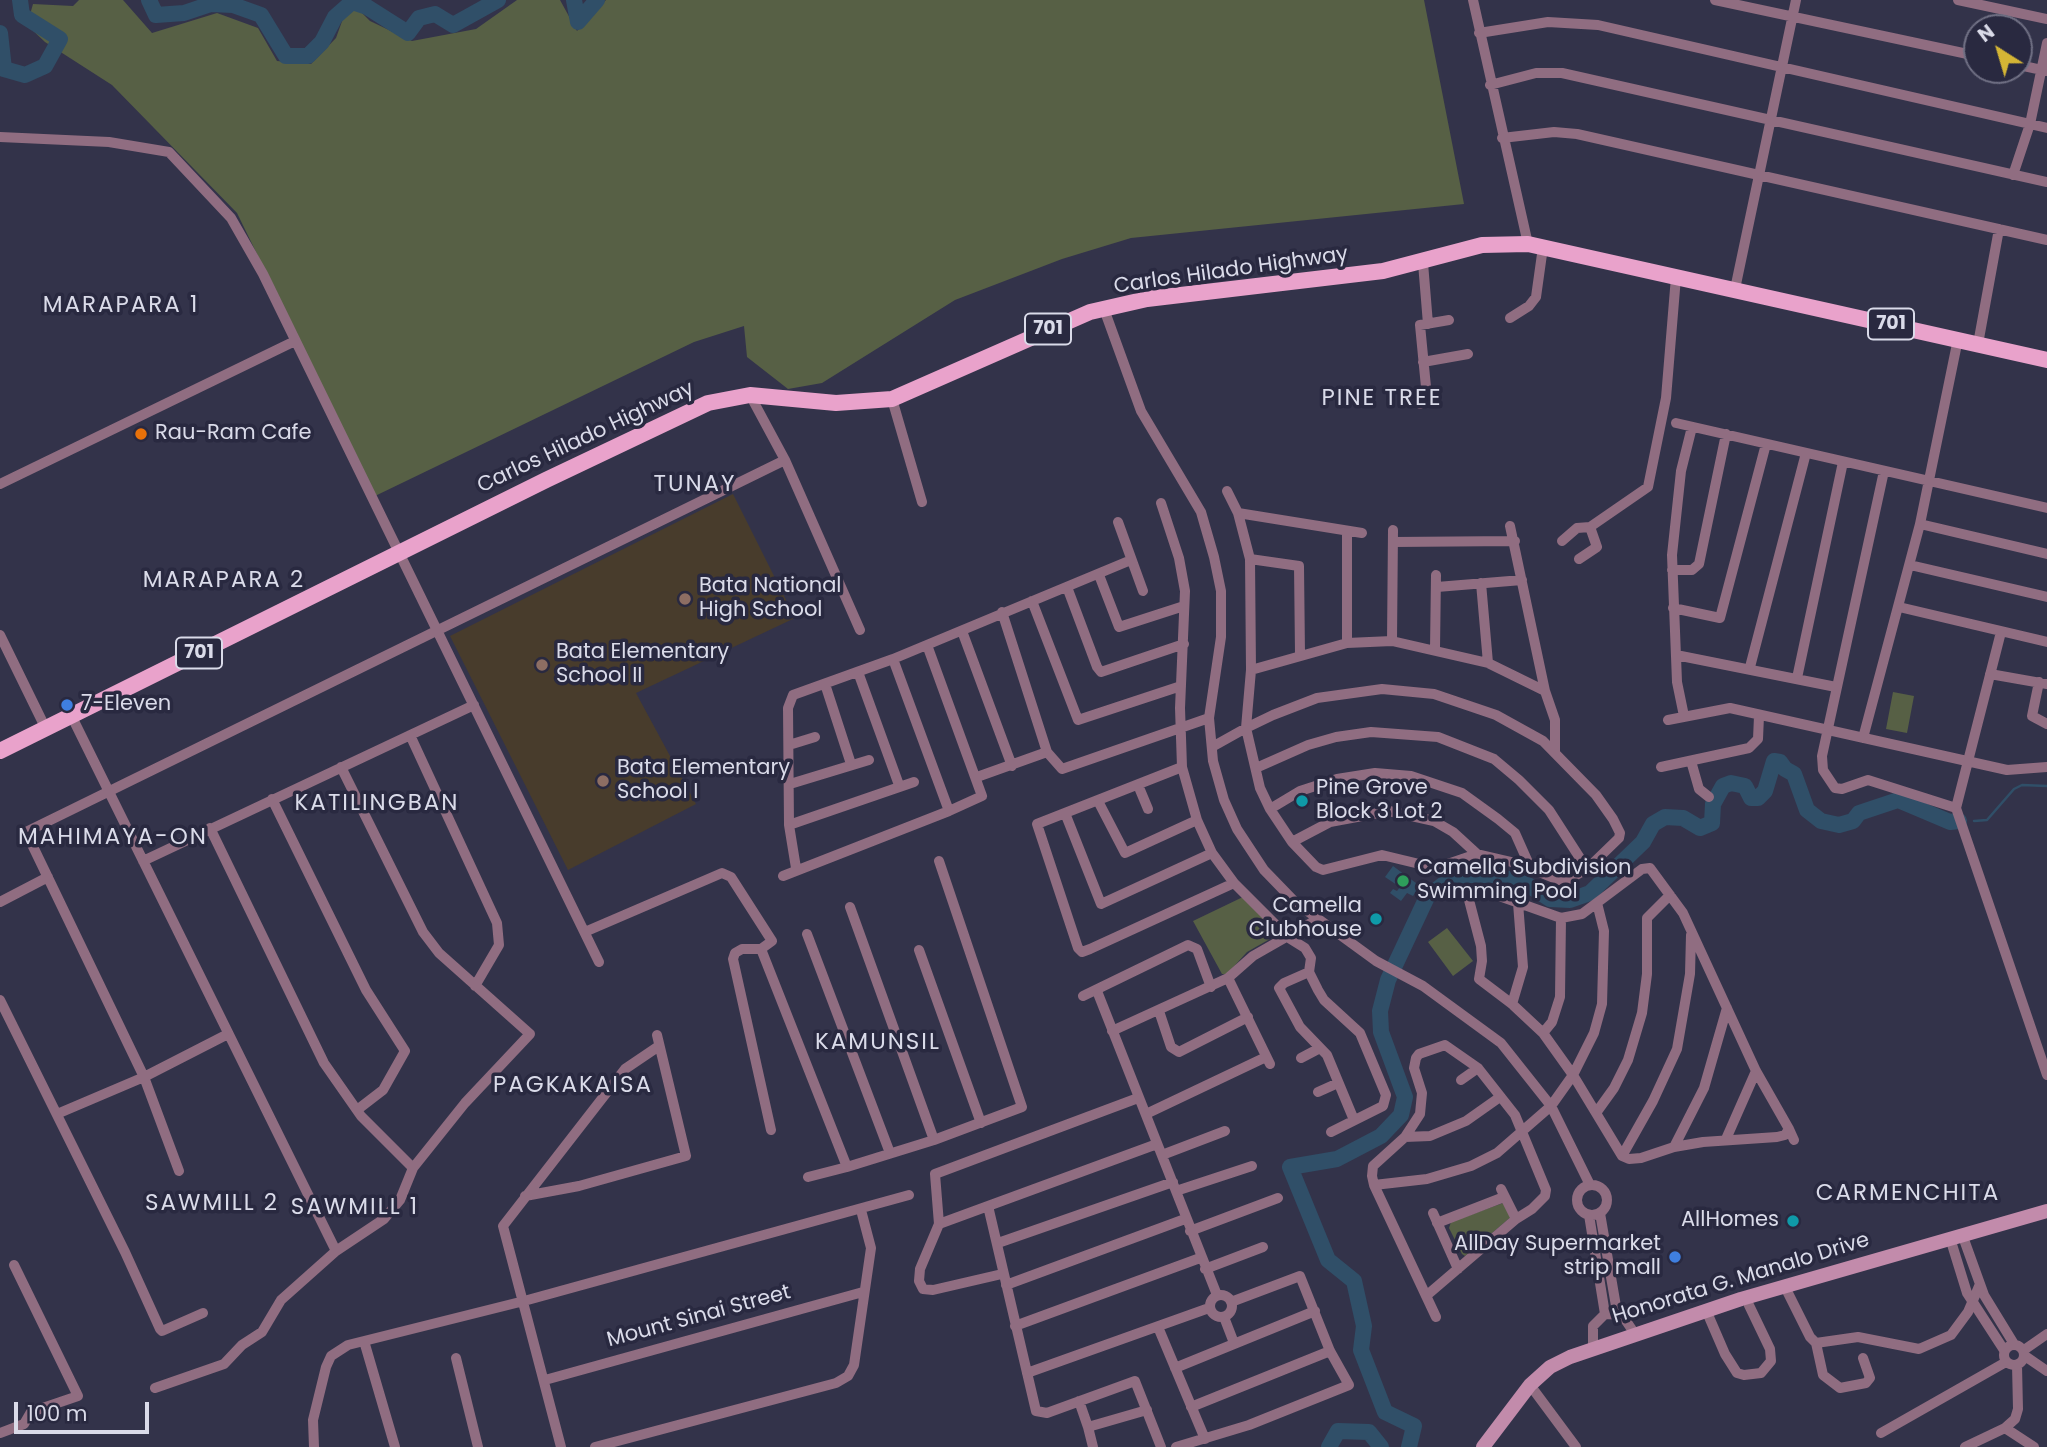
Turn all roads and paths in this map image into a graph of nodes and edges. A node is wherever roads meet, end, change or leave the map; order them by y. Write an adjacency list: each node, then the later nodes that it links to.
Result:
1 (1473, 0): 7 (street)
2 (1715, 0): 5 (street)
3 (1796, 0): 5 (street)
4 (1958, 0): 6 (street)
5 (1792, 17): 9 (street); 10 (street)
6 (2047, 19)
7 (1479, 33): 10 (street); 12 (street)
8 (2047, 43): 11 (street)
9 (1963, 53)
10 (1782, 68): 13 (street); 14 (street)
11 (2044, 71): 14 (street)
12 (1490, 85): 13 (street); 17 (street)
13 (1772, 120): 18 (street); 19 (street)
14 (2030, 124): 15 (street); 19 (street)
15 (2047, 128)
16 (0, 137): 32 (street)
17 (1502, 138): 18 (street); 23 (street)
18 (1760, 175): 21 (street); 26 (street)
19 (2013, 175): 20 (street)
20 (2047, 182)
21 (1999, 229): 22 (street); 33 (street)
22 (2047, 240)
23 (1535, 246): 24 (main road, Carlos Hilado Highway / 701); 25 (main road, Carlos Hilado Highway / 701); 28 (street)
24 (1423, 262): 27 (main road, Carlos Hilado Highway / 701); 30 (street)
25 (1676, 277): 26 (main road, Carlos Hilado Highway / 701); 58 (street)
26 (1735, 289): 31 (main road, Carlos Hilado Highway / 701)
27 (1104, 309): 38 (main road, Carlos Hilado Highway / 701); 112 (street)
28 (1510, 318)
29 (1449, 320): 30 (street)
30 (1428, 324): 36 (street)
31 (1958, 339): 33 (main road, Carlos Hilado Highway / 701); 48 (street)
32 (295, 341): 49 (street); 65 (street)
33 (1978, 344): 35 (main road, Carlos Hilado Highway / 701)
34 (1468, 354): 36 (street)
35 (2047, 360)
36 (1423, 362): 39 (street)
37 (750, 395): 38 (main road, Carlos Hilado Highway / 701); 45 (street); 65 (main road, Carlos Hilado Highway / 701)
38 (892, 399): 51 (street)
39 (1420, 404)
40 (1676, 423): 41 (street)
41 (1692, 427): 42 (street); 71 (street)
42 (1726, 435): 43 (street); 71 (street)
43 (1766, 444): 44 (street); 81 (street)
44 (1806, 453): 46 (street); 98 (street)
45 (785, 460): 83 (street); 84 (street)
46 (1843, 462): 47 (street); 102 (street)
47 (1884, 471): 48 (street); 106 (street)
48 (1930, 480): 53 (street); 56 (street)
49 (0, 484)
50 (1227, 491): 54 (street)
51 (922, 502)
52 (1161, 503): 79 (street)
53 (2047, 508)
54 (1238, 513): 60 (street); 67 (street)
55 (1118, 522): 69 (street)
56 (1920, 524): 66 (street); 70 (street)
57 (1510, 526): 62 (street)
58 (1590, 527): 63 (street); 68 (street)
59 (1393, 530): 64 (street)
60 (1347, 533): 61 (street); 90 (street)
61 (1362, 533)
62 (1514, 541): 64 (street); 73 (street)
63 (1562, 541)
64 (1394, 542): 88 (street)
65 (397, 553): 84 (street); 111 (main road, Carlos Hilado Highway / 701)
66 (2047, 554)
67 (1250, 559): 94 (street); 99 (street)
68 (1579, 559)
69 (1131, 561): 72 (street); 76 (street)
70 (1910, 565): 77 (street); 80 (street)
71 (1672, 569): 81 (street)
72 (1099, 575): 75 (street); 79 (street)
73 (1522, 580): 74 (street); 107 (street)
74 (1480, 583): 93 (street); 97 (street)
75 (1067, 587): 78 (street); 91 (street)
76 (1143, 591)
77 (2047, 597)
78 (1032, 600): 82 (street); 105 (street)
79 (1184, 606): 91 (street)
80 (1899, 607): 86 (street); 121 (street)
81 (1672, 608): 95 (street)
82 (1002, 612): 85 (street); 126 (street)
83 (860, 630)
84 (437, 631): 108 (street); 142 (street)
85 (962, 631): 92 (street); 131 (street)
86 (2001, 632): 89 (street); 101 (street)
87 (0, 635): 117 (street)
88 (1392, 641): 90 (street); 93 (street)
89 (2047, 642)
90 (1347, 643): 94 (street)
91 (1184, 644): 105 (street)
92 (927, 645): 96 (street); 137 (street)
93 (1435, 649): 97 (street)
94 (1300, 654): 99 (street)
95 (1676, 655): 98 (street); 109 (street)
96 (893, 659): 100 (street); 149 (street)
97 (1488, 663): 107 (street)
98 (1750, 667): 102 (street)
99 (1251, 670): 116 (street)
100 (858, 672): 104 (street); 140 (street)
101 (1990, 674): 103 (street); 129 (street)
102 (1797, 678): 106 (street)
103 (2043, 683): 114 (street)
104 (825, 684): 122 (street); 130 (street)
105 (1181, 686): 115 (street)
106 (1836, 687): 118 (street)
107 (1545, 691): 125 (street)
108 (474, 705): 119 (street); 172 (street)
109 (1684, 716): 110 (street); 113 (street)
110 (1759, 716): 118 (street); 128 (street)
111 (72, 717): 117 (main road, Carlos Hilado Highway / 701); 142 (street)
112 (1209, 718): 115 (street); 123 (street)
113 (1668, 720)
114 (2047, 724)
115 (1180, 727): 126 (street); 134 (street)
116 (1246, 728): 123 (street); 125 (street); 135 (street)
117 (46, 729): 124 (main road, Carlos Hilado Highway / 701)
118 (1827, 729): 121 (street); 146 (street)
119 (410, 735): 132 (street); 181 (street)
120 (815, 737): 122 (street)
121 (1863, 738): 129 (street)
122 (789, 745): 139 (street)
123 (1212, 747): 171 (street)
124 (0, 751)
125 (1555, 751): 161 (street)
126 (1047, 752): 131 (street)
127 (869, 760): 130 (street)
128 (1691, 761): 133 (street); 143 (street)
129 (1970, 762): 136 (street); 146 (street)
130 (851, 764): 139 (street)
131 (1012, 766): 137 (street)
132 (341, 767): 144 (street); 181 (street)
133 (1661, 767)
134 (1182, 768): 141 (street); 151 (street)
135 (1256, 768): 148 (street); 161 (street)
136 (2047, 768)
137 (977, 778): 149 (street)
138 (914, 782): 140 (street)
139 (790, 784): 152 (street)
140 (899, 785): 152 (street)
141 (1138, 785): 145 (street); 147 (street)
142 (108, 790): 157 (street); 163 (street)
143 (1709, 797)
144 (272, 799): 153 (street); 206 (street)
145 (1098, 801): 150 (street); 151 (street)
146 (1956, 808): 198 (street)
147 (1148, 809)
148 (1270, 809): 154 (street); 160 (street)
149 (949, 811): 159 (street)
150 (1065, 813): 155 (street); 164 (street)
151 (1197, 820): 155 (street)
152 (789, 825): 159 (street)
153 (210, 828): 157 (street); 206 (street)
154 (1292, 842): 156 (street); 156 (street)
155 (1212, 853): 164 (street)
156 (1477, 854): 160 (street)
157 (143, 861): 192 (street)
158 (939, 861): 211 (street)
159 (796, 868): 162 (street)
160 (1531, 869): 161 (street)
161 (1587, 869)
162 (783, 876)
163 (48, 877): 166 (street); 199 (street)
164 (1234, 883): 175 (street)
165 (1670, 895): 168 (street); 173 (street); 207 (street)
166 (0, 902)
167 (1518, 903): 170 (street); 186 (street); 186 (street)
168 (1597, 903): 170 (street); 197 (street)
169 (850, 907): 219 (street)
170 (1561, 918): 191 (street)
171 (1316, 919): 175 (street); 205 (street)
172 (587, 931): 176 (street); 178 (street)
173 (1691, 932): 187 (street); 225 (street)
174 (807, 934): 223 (street)
175 (1289, 938): 179 (street); 180 (street)
176 (761, 949): 213 (street); 227 (street)
177 (919, 950): 211 (street)
178 (599, 962)
179 (1309, 972): 193 (street); 210 (street)
180 (1228, 978): 182 (street); 189 (street)
181 (475, 986): 228 (street)
182 (1211, 987): 183 (street); 188 (street)
183 (1097, 990): 184 (street); 190 (street)
184 (1083, 996)
185 (0, 1000): 208 (street)
186 (1512, 1004): 191 (street)
187 (1727, 1009): 196 (street); 222 (street)
188 (1159, 1011): 189 (street); 190 (street)
189 (1248, 1017): 209 (street)
190 (1112, 1031): 204 (street)
191 (1543, 1033): 197 (street)
192 (229, 1034): 199 (street); 248 (street)
193 (1320, 1048): 194 (street); 201 (street)
194 (1301, 1058)
195 (1478, 1068): 200 (street); 203 (street); 217 (street)
196 (1756, 1071): 212 (street); 218 (street)
197 (1573, 1075): 205 (street); 207 (street)
198 (2047, 1076)
199 (144, 1077): 208 (street); 229 (street)
200 (1461, 1080)
201 (1338, 1083): 202 (street); 210 (street)
202 (1318, 1092)
203 (1500, 1097): 214 (street); 217 (street)
204 (1138, 1098): 209 (street); 243 (street)
205 (1551, 1106): 214 (street); 232 (street)
206 (357, 1110): 228 (street)
207 (1596, 1112): 225 (street)
208 (57, 1114): 266 (street)
209 (1146, 1114): 221 (street)
210 (1354, 1120): 216 (street)
211 (981, 1123): 219 (street)
212 (1789, 1129): 218 (street); 220 (street)
213 (771, 1130)
214 (1523, 1130): 231 (street); 242 (street)
215 (1225, 1131): 224 (street)
216 (1331, 1132)
217 (1405, 1138): 231 (street)
218 (1726, 1139): 222 (street)
219 (934, 1140): 223 (street)
220 (1794, 1140)
221 (1157, 1144): 224 (street); 237 (street)
222 (1674, 1147): 225 (street)
223 (890, 1153): 227 (street)
224 (1162, 1156): 233 (street)
225 (1622, 1156)
226 (1252, 1166): 233 (street)
227 (847, 1167): 230 (street)
228 (413, 1168): 248 (street)
229 (180, 1171)
230 (808, 1177)
231 (1374, 1185): 258 (street)
232 (1590, 1185): 240 (street); 240 (street)
233 (1175, 1187): 241 (street); 246 (street)
234 (909, 1195): 238 (street)
235 (525, 1196): 235 (street); 260 (street)
236 (1278, 1198): 244 (street)
237 (988, 1206): 243 (street); 246 (street)
238 (861, 1210): 256 (street); 260 (street)
239 (2047, 1211): 245 (street, Honorata G. Manalo Drive)
240 (1594, 1214): 267 (street)
241 (1185, 1219): 244 (street); 254 (street)
242 (1516, 1219): 251 (street); 251 (street)
243 (939, 1224): 252 (street)
244 (1190, 1231): 249 (street)
245 (1956, 1236): 253 (street); 255 (street, Honorata G. Manalo Drive); 262 (street)
246 (998, 1242): 252 (street)
247 (1262, 1247): 249 (street)
248 (336, 1251): 287 (street)
249 (1203, 1264): 257 (street); 270 (street)
250 (13, 1265): 293 (street)
251 (1458, 1269): 258 (street)
252 (1002, 1274): 254 (street)
253 (1980, 1284): 262 (street); 279 (street)
254 (1006, 1286): 270 (street)
255 (1785, 1287): 259 (street, Honorata G. Manalo Drive); 276 (street)
256 (863, 1292): 285 (street, Mount Sinai Street); 300 (street)
257 (1217, 1295): 261 (street); 263 (street)
258 (1426, 1296): 269 (street)
259 (1746, 1298): 264 (street, Honorata G. Manalo Drive); 264 (street)
260 (524, 1301): 274 (street); 285 (street)
261 (1231, 1302): 265 (street); 268 (street)
262 (1972, 1302): 276 (street); 279 (street)
263 (1209, 1308): 268 (street); 271 (street)
264 (1706, 1310): 272 (street, Honorata G. Manalo Drive)
265 (1315, 1311): 275 (street); 278 (street)
266 (203, 1313)
267 (1611, 1313): 272 (street); 277 (street)
268 (1224, 1317): 275 (street)
269 (1436, 1317)
270 (1015, 1326): 284 (street)
271 (1158, 1327): 282 (street); 284 (street)
272 (1635, 1334): 277 (street, Honorata G. Manalo Drive)
273 (2047, 1334): 279 (street)
274 (365, 1341): 296 (street); 297 (street)
275 (1234, 1343): 282 (street)
276 (1816, 1343): 280 (street)
277 (1593, 1349): 286 (street, Honorata G. Manalo Drive)
278 (1330, 1351): 289 (street); 295 (street)
279 (2015, 1354): 283 (street); 292 (street); 294 (street)
280 (1863, 1358)
281 (456, 1359): 298 (street)
282 (1175, 1368): 289 (street)
283 (2047, 1371)
284 (1027, 1373): 288 (street)
285 (545, 1380): 299 (street)
286 (1530, 1385): 304 (street, Honorata G. Manalo Drive); 305 (street)
287 (155, 1388)
288 (1079, 1401): 290 (street); 291 (street)
289 (1191, 1407): 295 (street)
290 (1147, 1410): 291 (street); 302 (street)
291 (1088, 1427): 301 (street)
292 (2005, 1428): 306 (street); 307 (street)
293 (0, 1433)
294 (1881, 1433)
295 (1205, 1439): 303 (street)
296 (314, 1447)
297 (396, 1447)
298 (478, 1447)
299 (561, 1447)
300 (595, 1447)
301 (1093, 1447)
302 (1161, 1447)
303 (1175, 1447)
304 (1483, 1447)
305 (1576, 1447)
306 (1965, 1447)
307 (2034, 1447)

